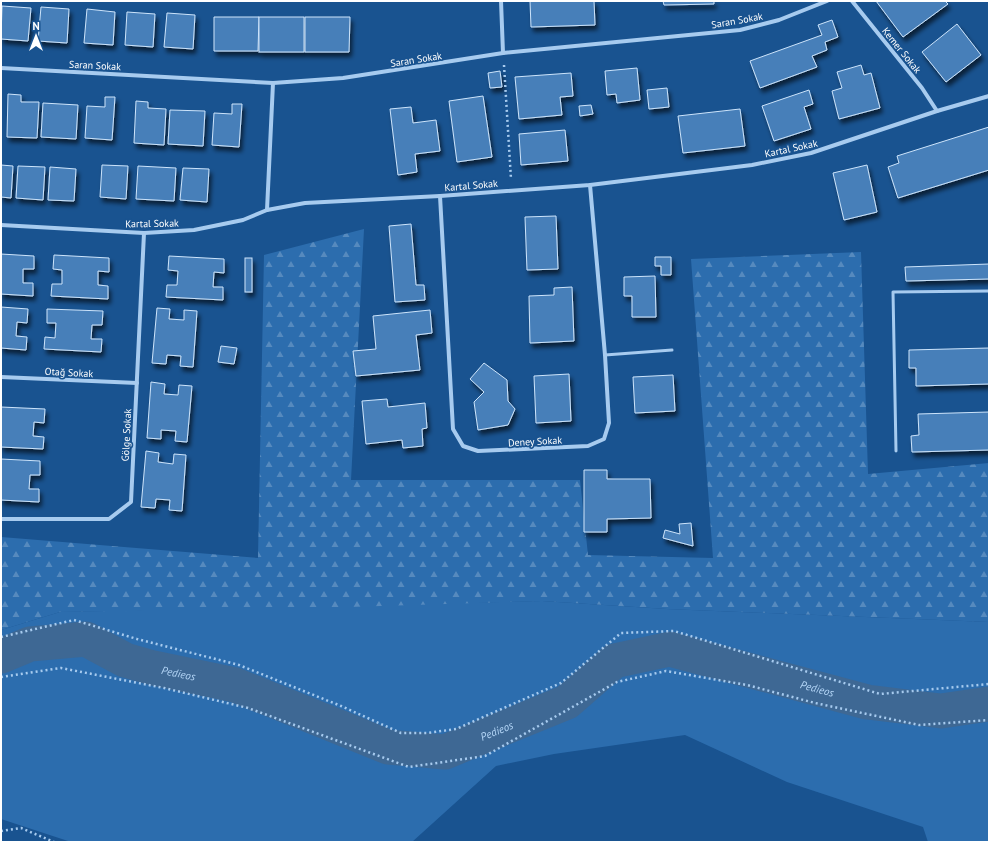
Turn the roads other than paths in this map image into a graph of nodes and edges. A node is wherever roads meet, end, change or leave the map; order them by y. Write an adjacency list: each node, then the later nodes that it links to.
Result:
1 (501, 1): 4 (street)
2 (827, 1): 4 (street, Saran Sokak)
3 (852, 1): 8 (street, Kemer Sokak)
4 (503, 53): 6 (street, Saran Sokak)
5 (1, 68): 6 (street, Saran Sokak)
6 (273, 83): 11 (street)
7 (989, 96): 8 (street, Kartal Sokak)
8 (937, 111): 9 (street, Kartal Sokak)
9 (590, 185): 10 (street, Kartal Sokak); 16 (street, Deney Sokak)
10 (440, 196): 11 (street, Kartal Sokak); 16 (street, Deney Sokak)
11 (267, 210): 13 (street, Kartal Sokak)
12 (1, 225): 13 (street, Kartal Sokak)
13 (144, 233): 18 (street, Gölge Sokak)
14 (989, 291): 19 (lane)
15 (672, 350): 16 (lane)
16 (605, 356)
17 (1, 377): 18 (street, Otağ Sokak)
18 (137, 383): 20 (street, Gölge Sokak)
19 (896, 451)
20 (1, 519)

